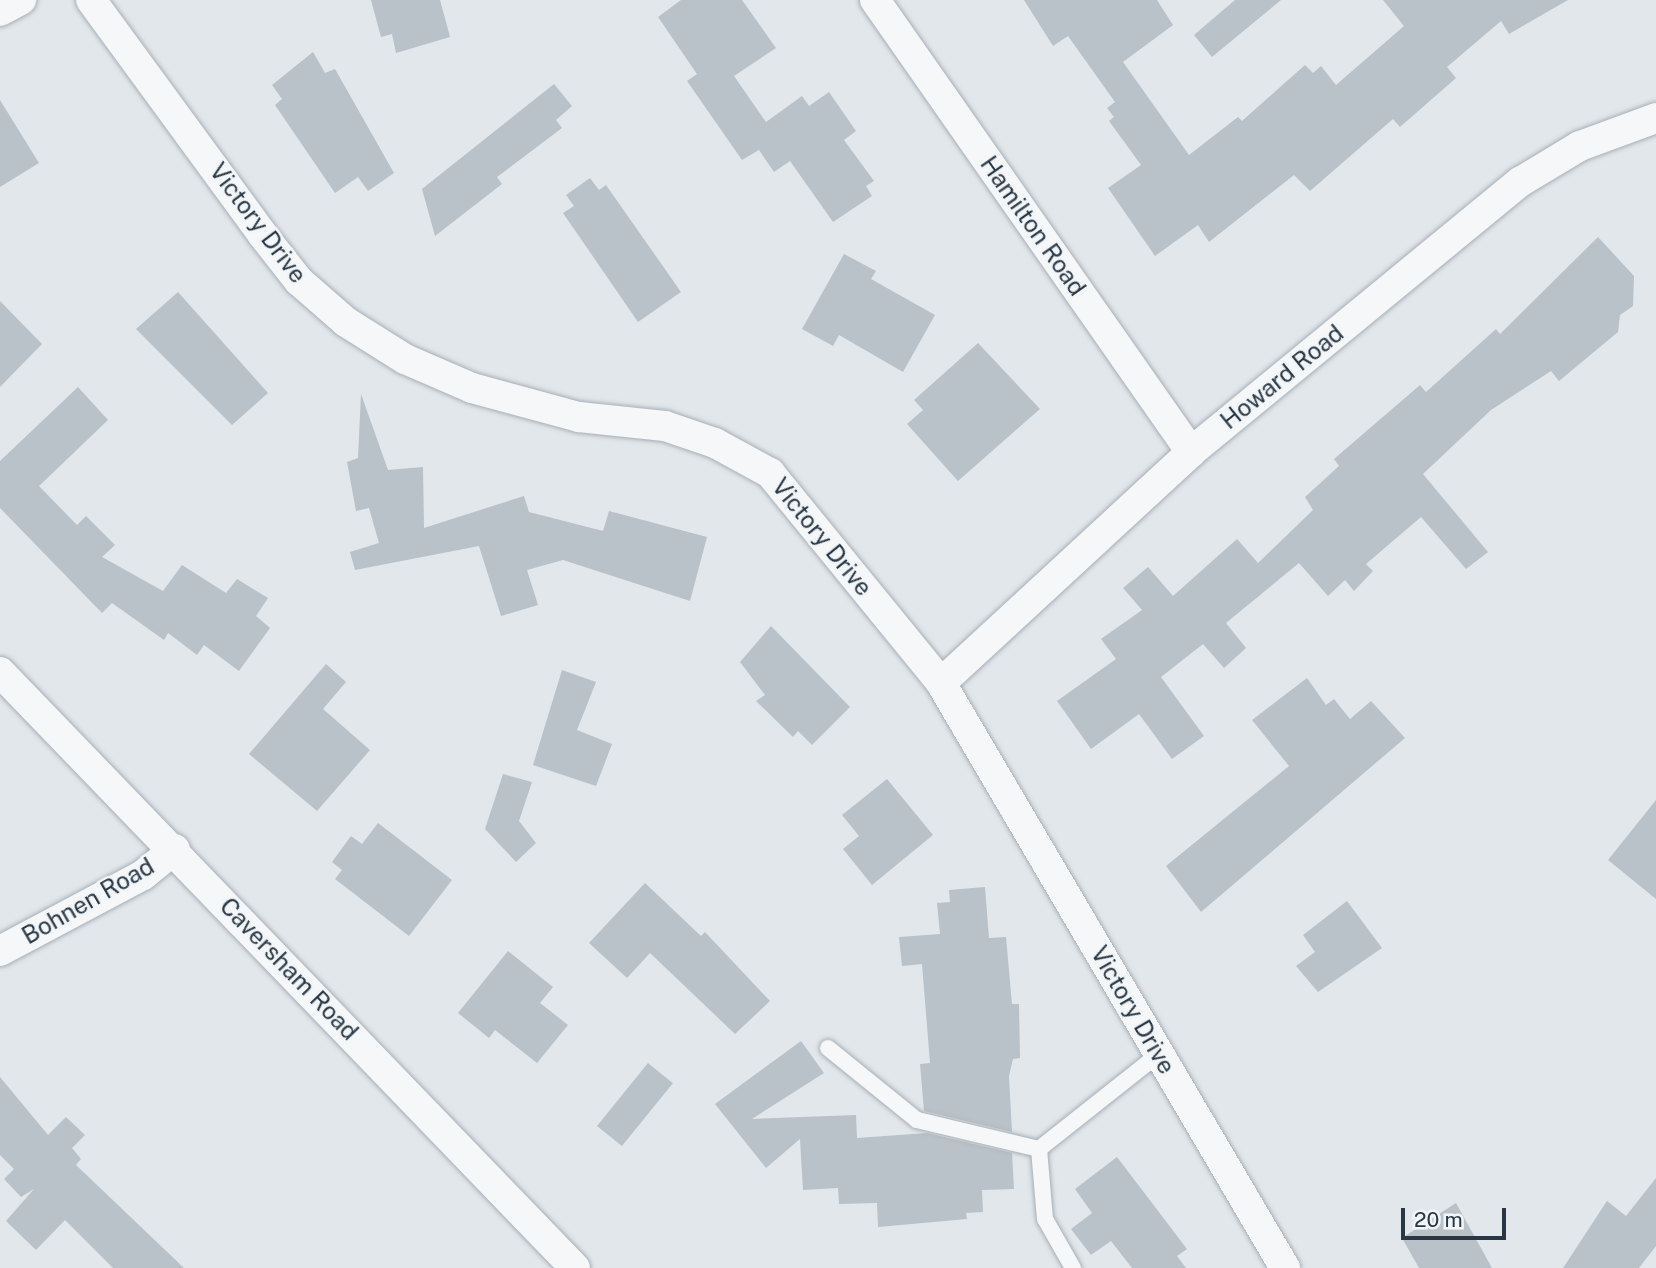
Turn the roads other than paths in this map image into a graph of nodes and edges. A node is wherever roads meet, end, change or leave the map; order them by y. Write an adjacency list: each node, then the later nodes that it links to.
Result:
1 (21, 0): 4 (street)
2 (91, 0): 8 (street, Victory Drive)
3 (875, 0): 6 (street, Hamilton Road)
4 (0, 12)
5 (1656, 118): 6 (street, Howard Road)
6 (1191, 452): 8 (street, Howard Road)
7 (0, 672): 9 (street, Caversham Road)
8 (941, 683): 12 (street, Victory Drive)
9 (175, 849): 10 (street, Bohnen Road); 14 (street, Caversham Road)
10 (0, 951)
11 (828, 1048): 13 (lane)
12 (1159, 1054): 13 (lane); 16 (street, Victory Drive)
13 (1039, 1149): 15 (lane)
14 (575, 1268)
15 (1073, 1268)
16 (1285, 1268)

